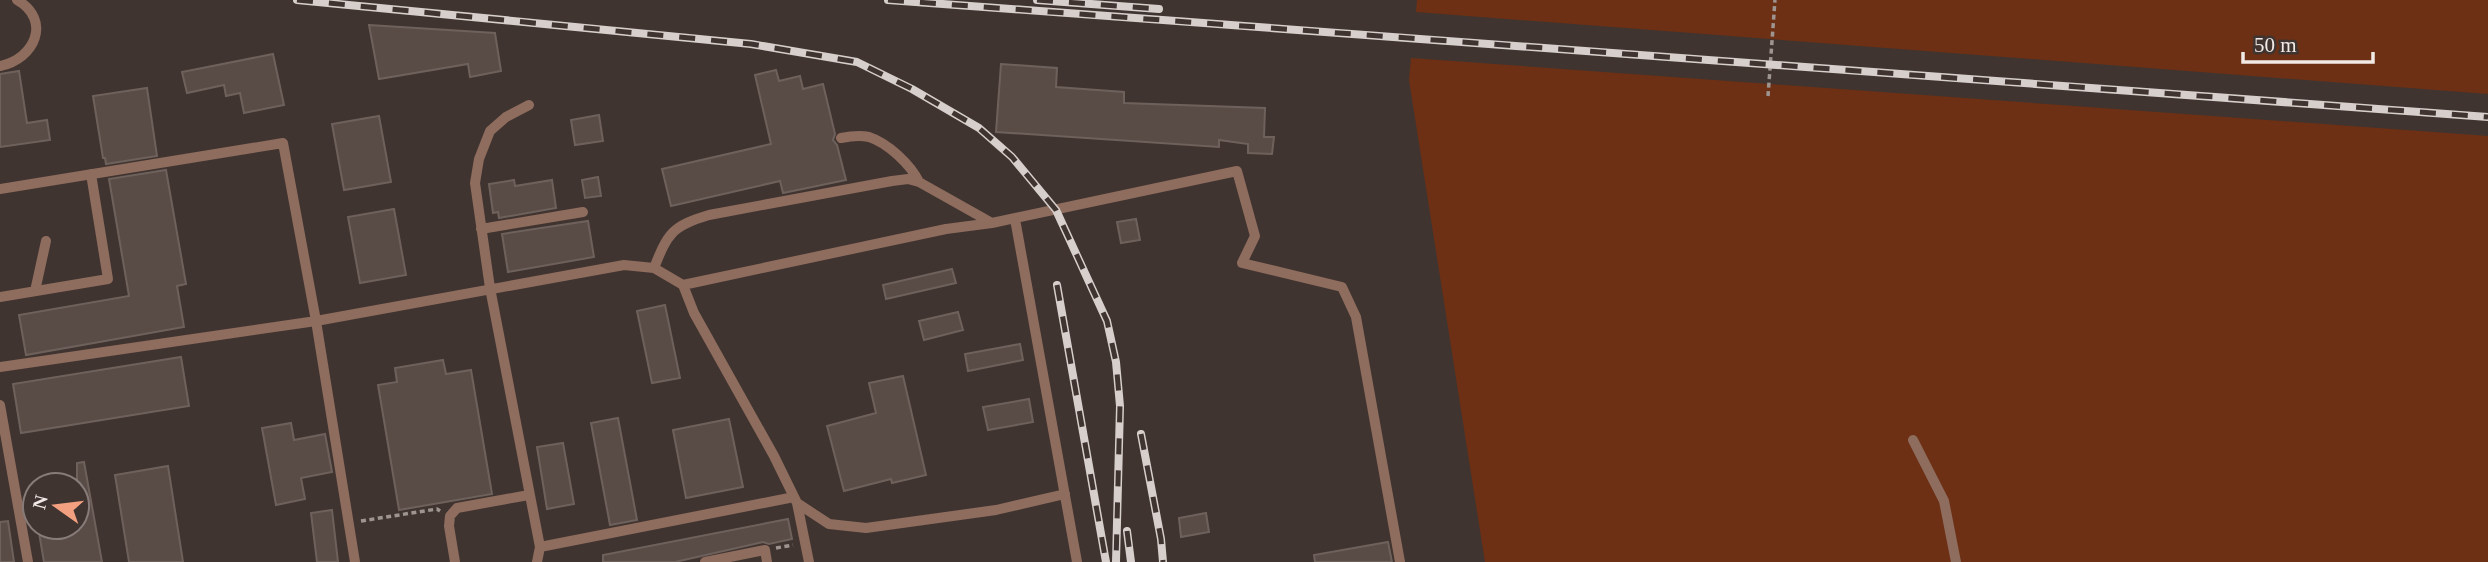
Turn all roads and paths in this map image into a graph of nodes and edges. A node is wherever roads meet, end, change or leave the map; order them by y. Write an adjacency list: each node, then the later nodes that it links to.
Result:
1 (17, 0): 3 (lane)
2 (1775, 0): 4 (path)
3 (0, 66)
4 (1768, 96)
5 (529, 106): 13 (lane)
6 (841, 138): 8 (lane)
7 (91, 174): 9 (lane); 18 (lane); 20 (lane)
8 (919, 182): 12 (lane); 15 (lane)
9 (0, 189)
10 (583, 212): 13 (lane)
11 (1015, 219): 12 (lane); 24 (lane); 38 (lane)
12 (992, 223): 16 (lane)
13 (481, 229): 17 (lane)
14 (46, 241): 18 (lane)
15 (654, 268): 16 (lane); 17 (lane)
16 (683, 285): 26 (lane)
17 (490, 288): 20 (lane); 25 (lane)
18 (35, 291): 19 (lane)
19 (0, 297)
20 (316, 321): 21 (lane); 28 (lane)
21 (0, 367)
22 (0, 405): 30 (lane)
23 (1913, 440): 39 (lane)
24 (1065, 494): 26 (lane); 37 (lane)
25 (529, 495): 27 (lane); 29 (lane)
26 (796, 500): 29 (lane); 36 (lane)
27 (450, 516): 28 (path); 32 (lane)
28 (349, 523): 31 (lane)
29 (540, 547): 33 (lane)
30 (28, 562)
31 (355, 562)
32 (455, 562)
33 (537, 562)
34 (705, 562): 35 (lane)
35 (768, 562)
36 (809, 562)
37 (1077, 562)
38 (1400, 562)
39 (1956, 562)

